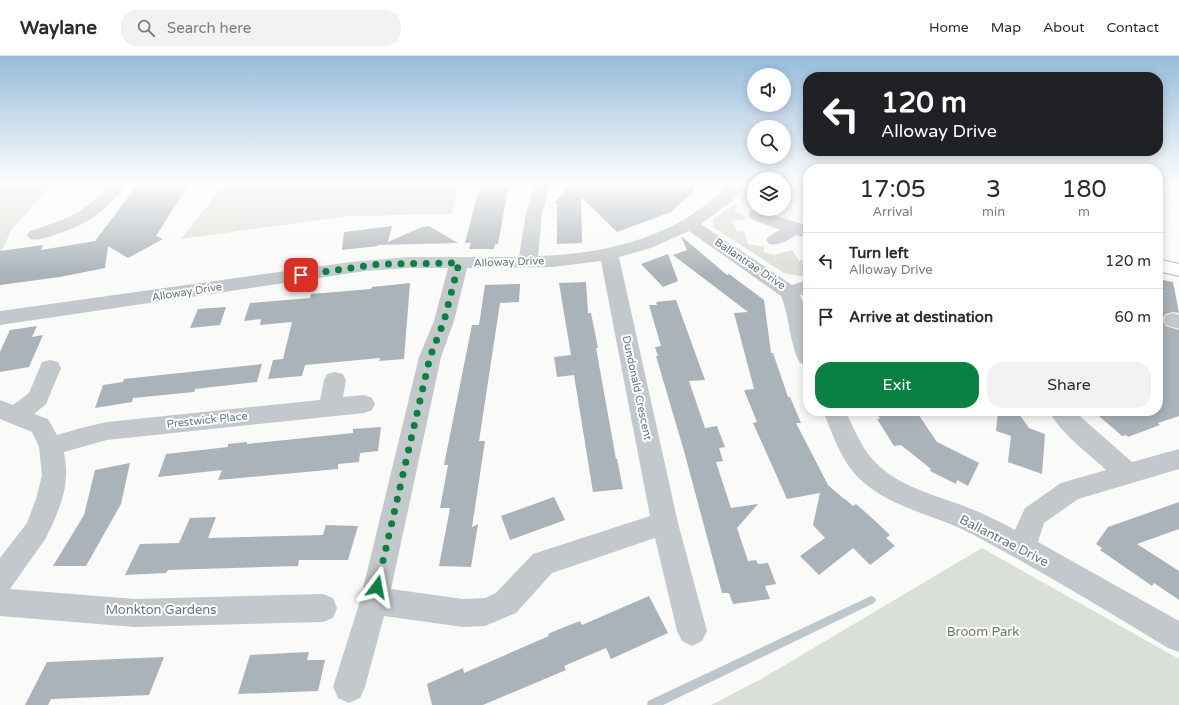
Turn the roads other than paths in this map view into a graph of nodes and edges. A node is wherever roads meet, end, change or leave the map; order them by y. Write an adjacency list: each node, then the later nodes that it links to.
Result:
1 (90, 214): 7 (street)
2 (534, 214): 10 (street)
3 (704, 214): 5 (street, Alloway Drive)
4 (761, 216): 6 (street)
5 (690, 224): 9 (street, Alloway Drive); 15 (street, Ballantrae Drive)
6 (802, 231): 8 (street)
7 (36, 235)
8 (775, 240)
9 (609, 254): 10 (street, Alloway Drive); 28 (street, Dundonald Crescent)
10 (528, 261): 11 (street, Alloway Drive)
11 (459, 263): 16 (street, Alloway Drive); 31 (street)
12 (1163, 267): 13 (street)
13 (1179, 270)
14 (803, 288): 15 (street, Ballantrae Drive)
15 (789, 292): 17 (street, Ballantrae Drive)
16 (0, 318)
17 (803, 343)
18 (50, 368): 22 (street)
19 (335, 380): 21 (street)
20 (364, 404): 21 (street, Prestwick Place)
21 (330, 407): 25 (street, Prestwick Place)
22 (8, 412): 25 (street)
23 (836, 416): 29 (street, Ballantrae Drive)
24 (1065, 416): 27 (street)
25 (51, 447): 30 (street)
26 (1179, 459): 27 (street)
27 (1128, 474): 29 (street)
28 (665, 523): 31 (street); 34 (street, Dundonald Crescent)
29 (1022, 548): 35 (street, Ballantrae Drive)
30 (0, 580)
31 (374, 601): 36 (street)
32 (0, 602): 33 (street, Monkton Gardens)
33 (323, 608)
34 (692, 632)
35 (1179, 636)
36 (349, 687)

